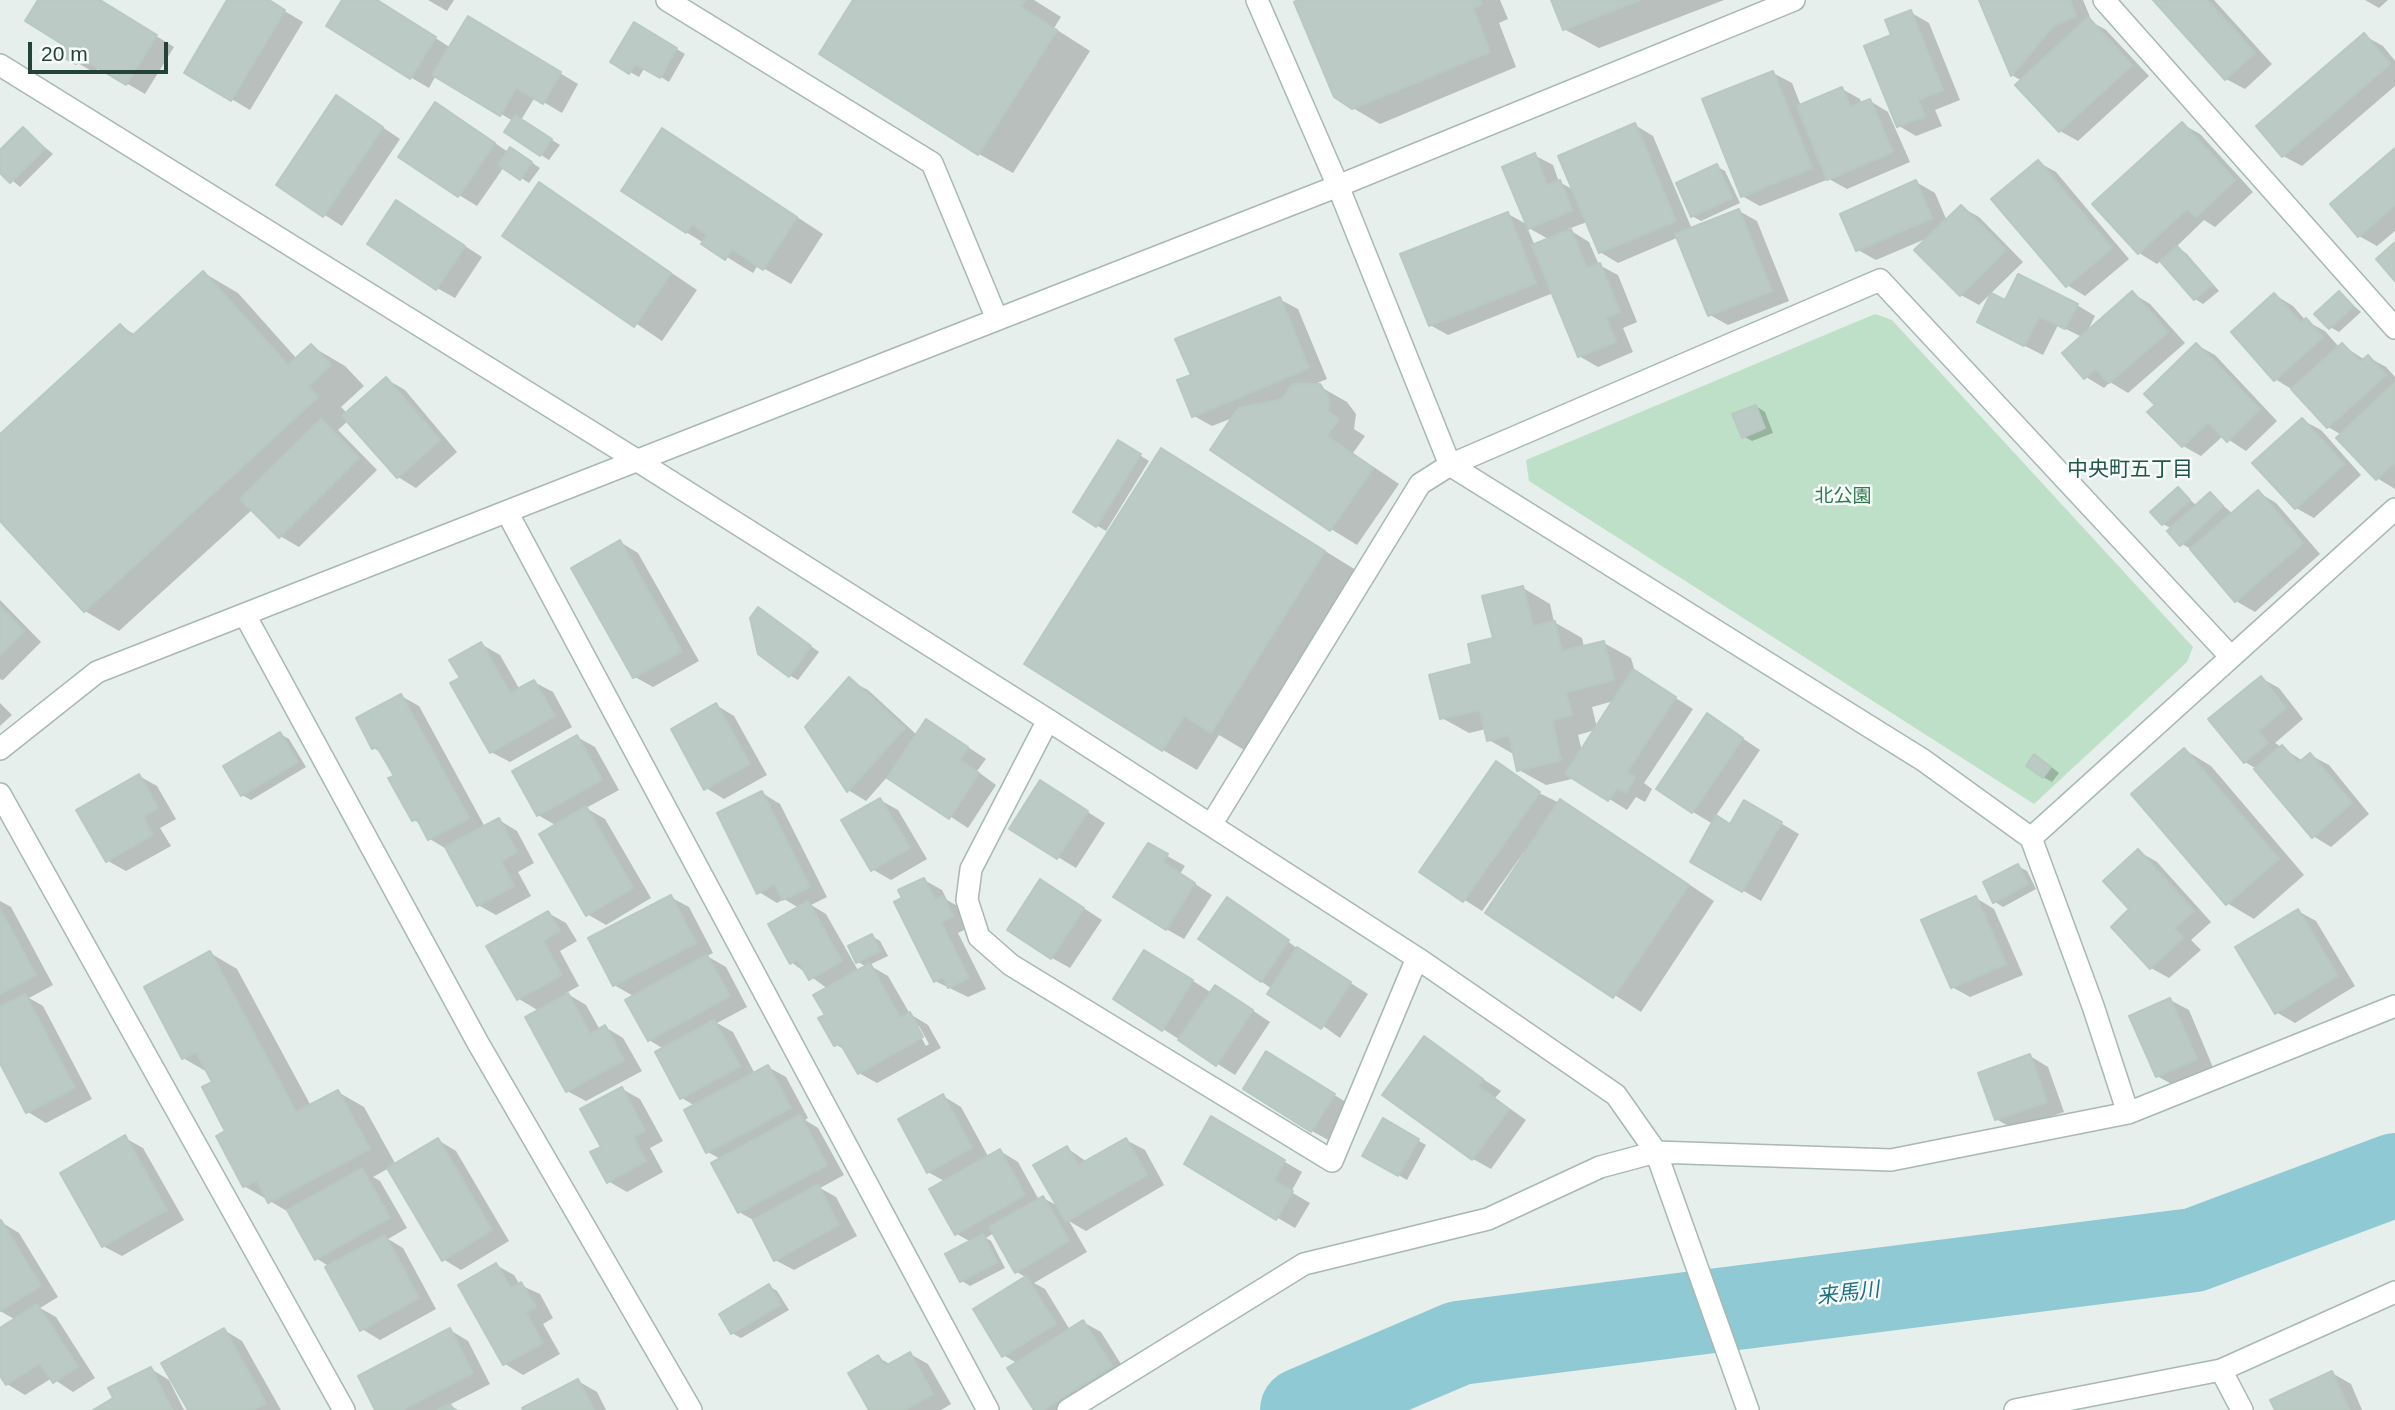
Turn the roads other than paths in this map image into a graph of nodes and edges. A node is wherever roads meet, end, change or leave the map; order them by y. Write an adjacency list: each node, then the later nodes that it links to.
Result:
1 (667, 0): 7 (street)
2 (1257, 0): 6 (street)
3 (1794, 0): 6 (street)
4 (2104, 0): 8 (street)
5 (0, 65): 9 (street)
6 (1338, 186): 7 (street); 10 (street)
7 (997, 319): 9 (street)
8 (2395, 327)
9 (638, 461): 12 (street); 15 (street)
10 (1450, 465): 14 (street); 18 (street); 19 (street)
11 (2395, 509): 14 (street)
12 (507, 512): 13 (street); 28 (street)
13 (246, 615): 16 (street); 27 (street)
14 (2231, 657): 19 (street)
15 (1048, 720): 18 (street); 20 (street)
16 (0, 749)
17 (0, 794): 26 (street)
18 (1211, 825): 20 (street)
19 (2031, 838): 22 (street)
20 (1417, 958): 23 (street)
21 (2395, 1006): 22 (street)
22 (2129, 1113): 23 (street)
23 (1656, 1152): 29 (street); 30 (street)
24 (2395, 1292): 25 (street)
25 (2221, 1370): 31 (street); 32 (street)
26 (344, 1410)
27 (691, 1410)
28 (988, 1410)
29 (1068, 1410)
30 (1748, 1410)
31 (2015, 1410)
32 (2242, 1410)

